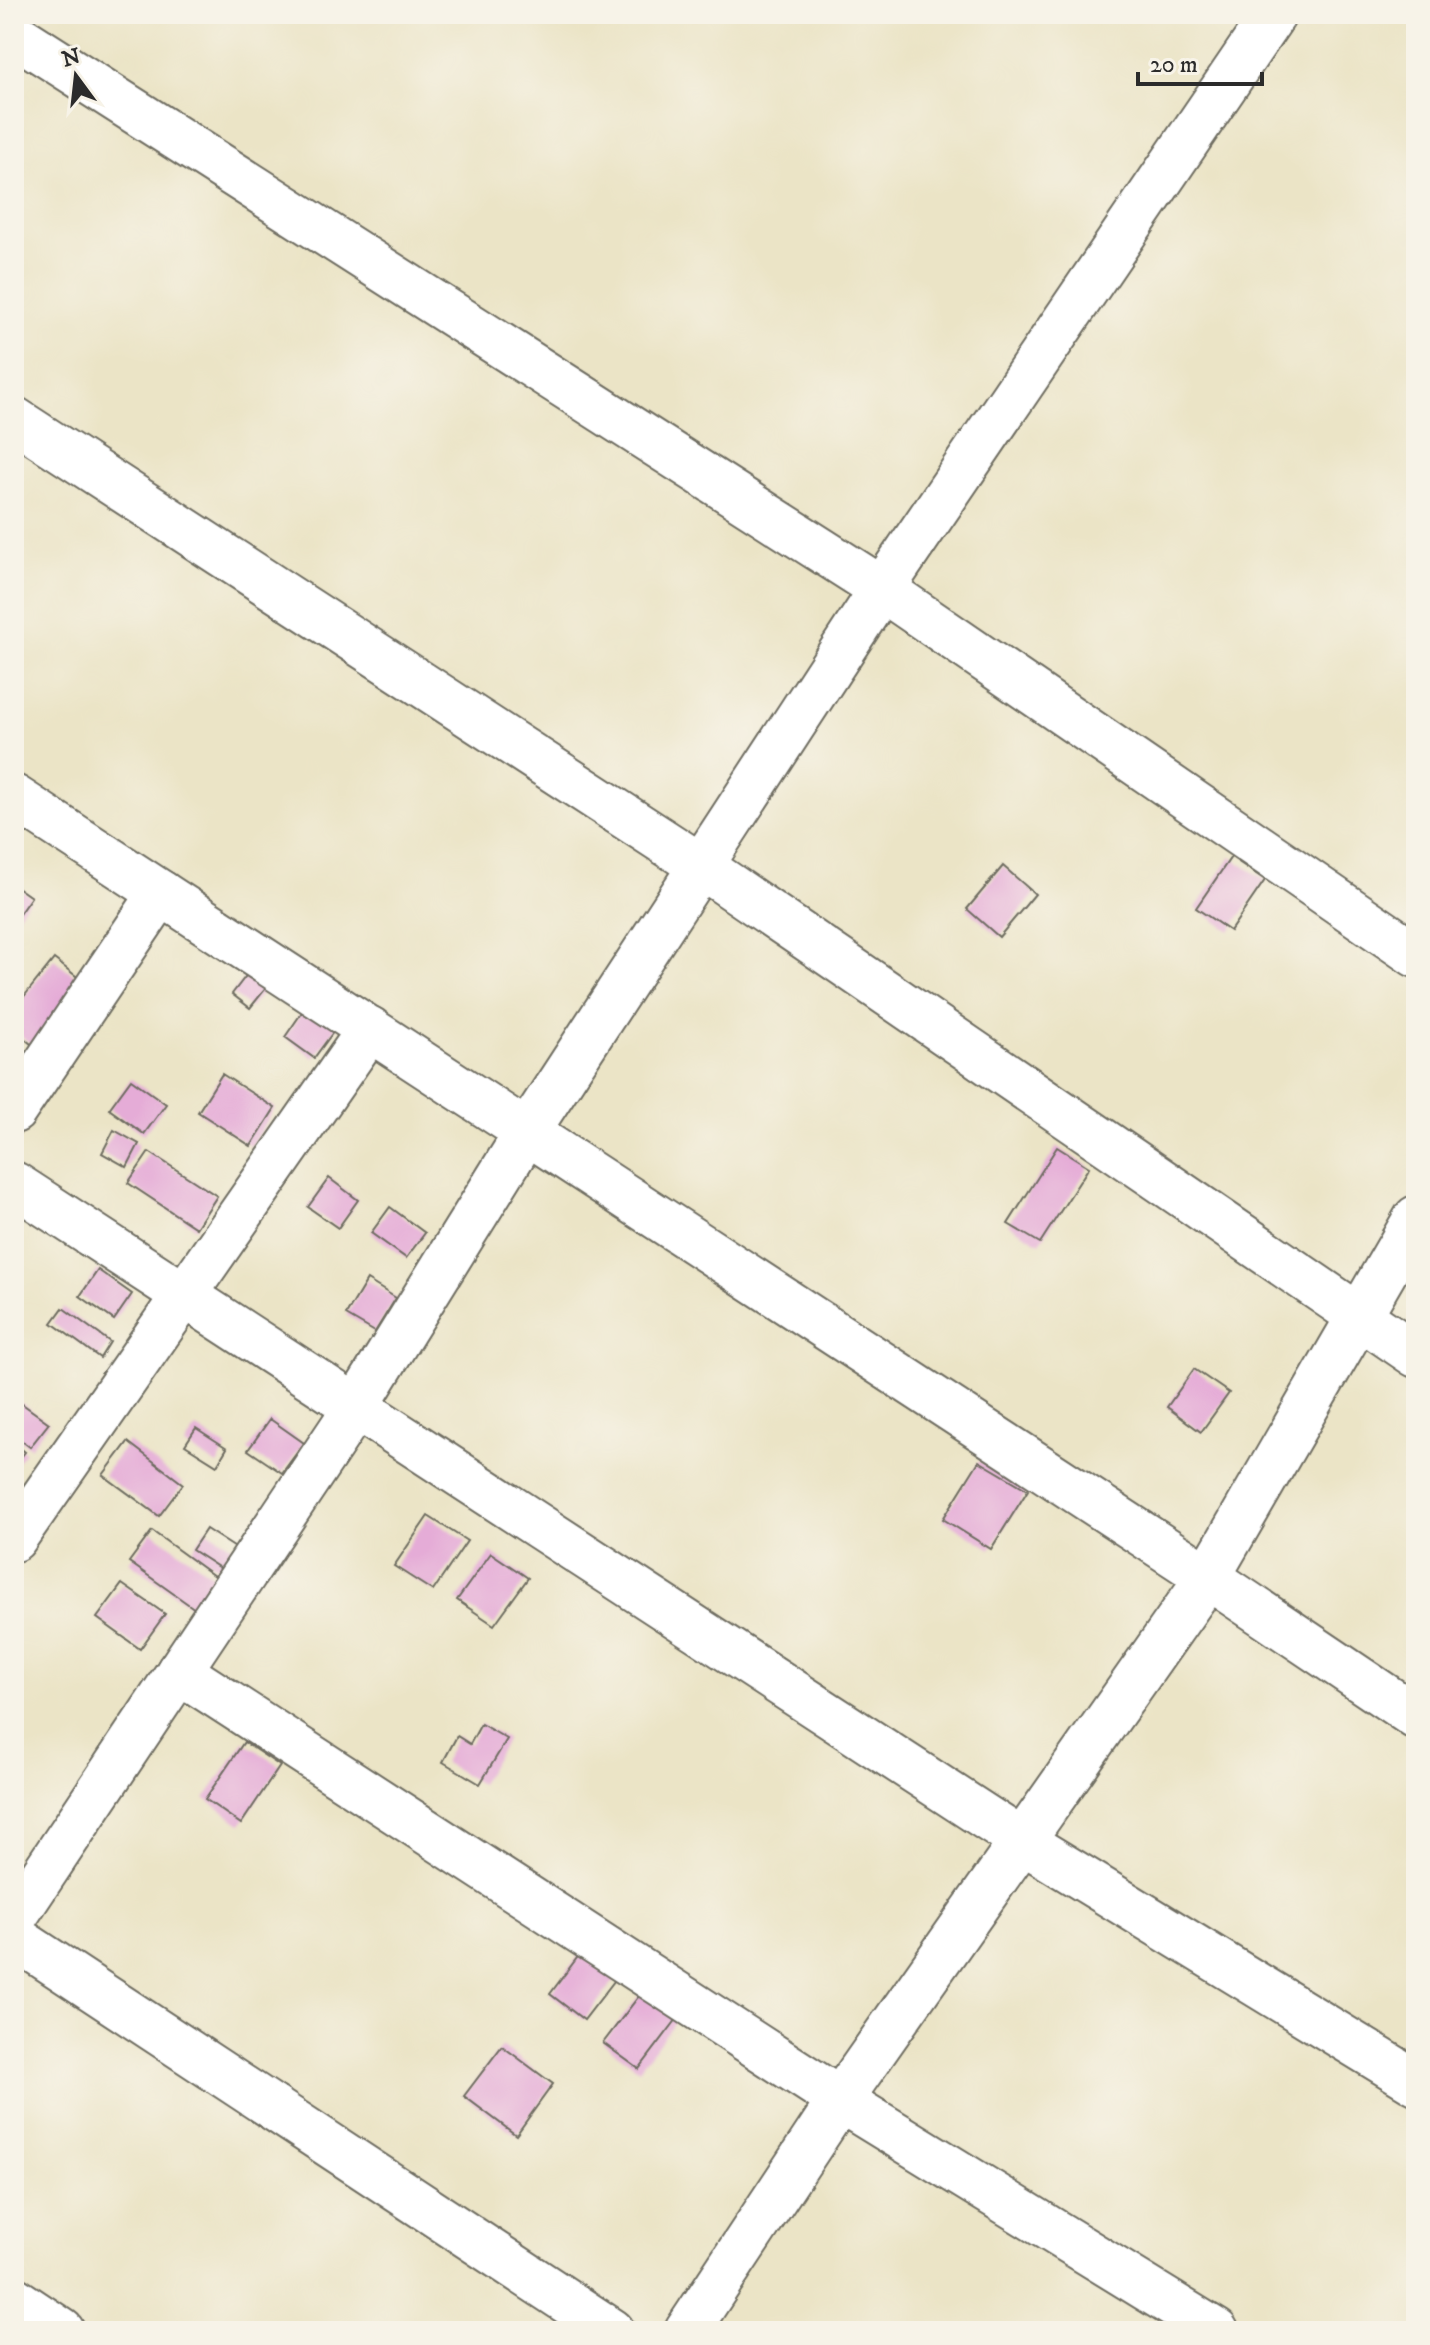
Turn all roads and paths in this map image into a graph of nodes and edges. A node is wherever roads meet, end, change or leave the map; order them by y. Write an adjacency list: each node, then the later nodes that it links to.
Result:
1 (1274, 14): 4 (street)
2 (14, 34): 4 (street)
3 (14, 419): 6 (street)
4 (882, 589): 6 (street); 8 (street)
5 (14, 797): 7 (street)
6 (701, 866): 11 (street); 15 (street)
7 (161, 893): 9 (street); 10 (street)
8 (1416, 955)
9 (370, 1029): 11 (street); 14 (street)
10 (14, 1111)
11 (527, 1132): 17 (street); 19 (street)
12 (14, 1184): 14 (street)
13 (1416, 1218): 15 (street)
14 (184, 1295): 17 (street); 18 (street)
15 (1359, 1317): 16 (street); 19 (street)
16 (1416, 1355)
17 (356, 1407): 20 (street); 22 (street)
18 (14, 1539)
19 (1208, 1577): 21 (street); 22 (street)
20 (179, 1671): 23 (street); 26 (street)
21 (1416, 1717)
22 (1022, 1841): 25 (street); 26 (street)
23 (14, 1918)
24 (14, 1937): 29 (street)
25 (1416, 2082)
26 (840, 2100): 30 (street); 31 (street)
27 (14, 2299): 28 (street)
28 (62, 2331)
29 (612, 2331)
30 (687, 2331)
31 (1216, 2331)

